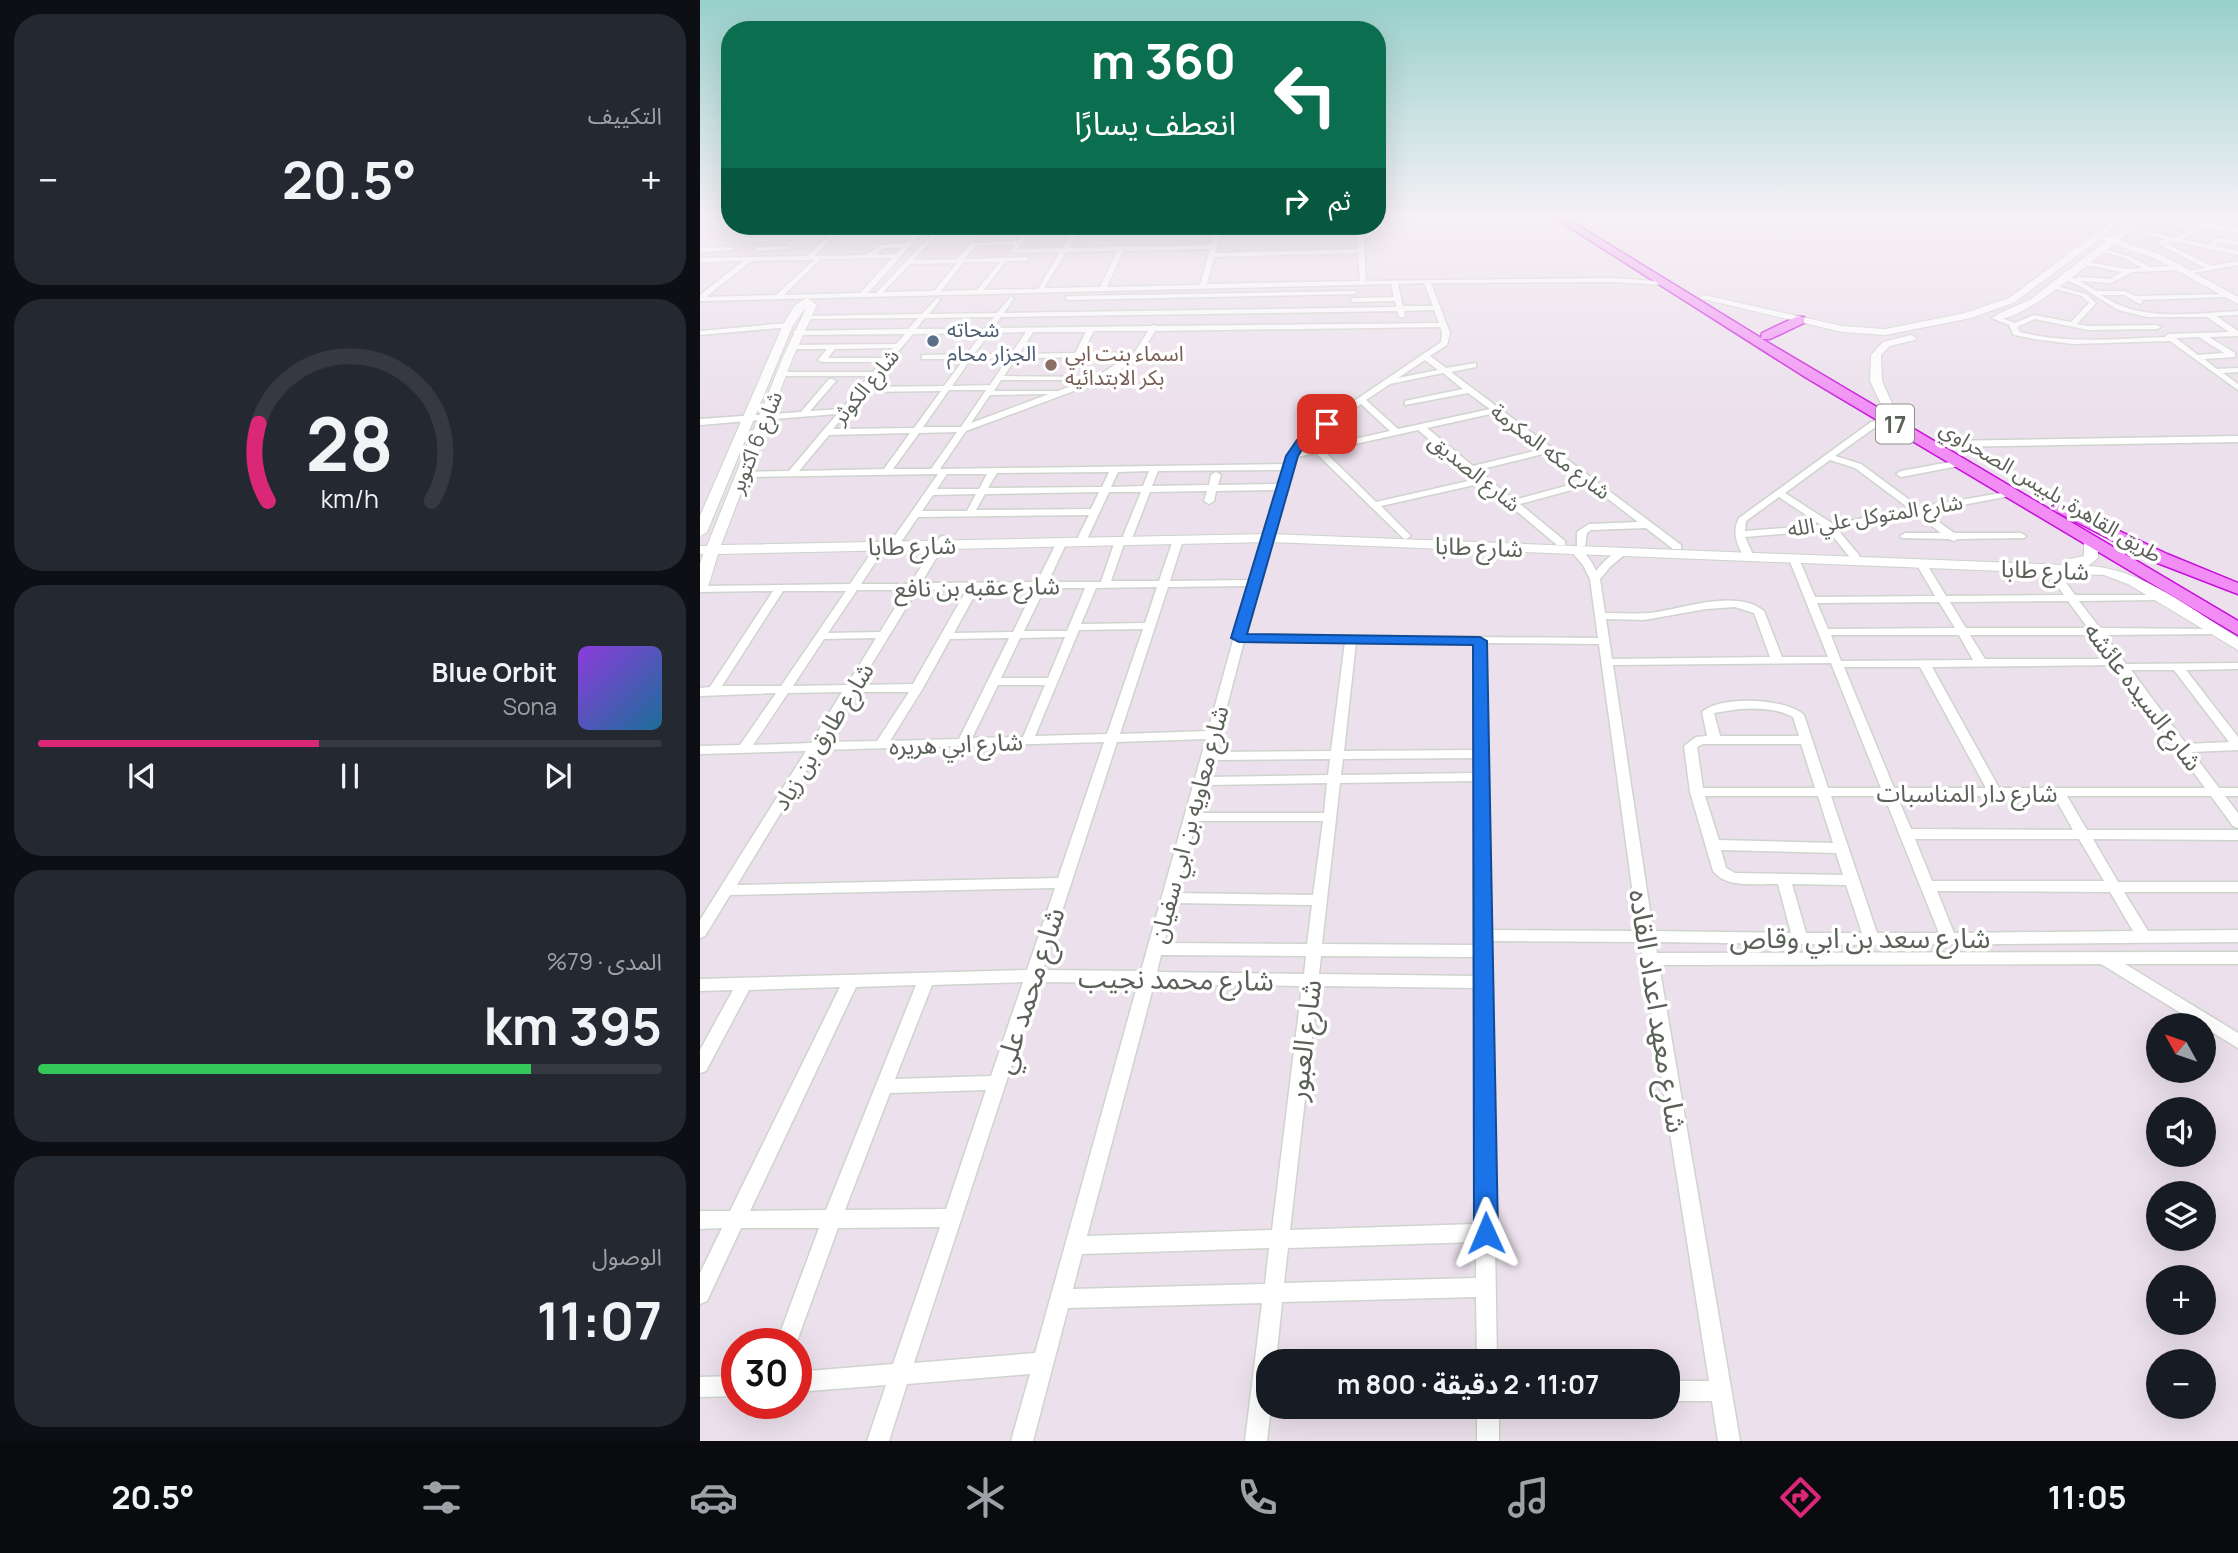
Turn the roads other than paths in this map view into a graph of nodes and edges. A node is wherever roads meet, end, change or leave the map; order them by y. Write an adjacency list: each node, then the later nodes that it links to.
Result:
1 (720, 282): 42 (street)
2 (793, 282): 33 (street)
3 (874, 282): 28 (street)
4 (889, 282): 29 (street)
5 (946, 282): 34 (street, شارع الكوثر)
6 (1038, 282): 21 (street)
7 (1045, 282): 24 (street)
8 (1105, 282): 23 (street)
9 (1200, 282): 23 (street)
10 (1359, 282): 37 (street)
11 (1394, 282): 45 (street)
12 (1427, 282): 48 (street)
13 (1653, 282): 20 (street)
14 (1677, 282): 40 (highway, طريق القاهرة, بلبيس الصحراوي / 17)
15 (2036, 282): 84 (street)
16 (2059, 282): 22 (street)
17 (2079, 282): 27 (street)
18 (2206, 282): 31 (street)
19 (2211, 282): 32 (street)
20 (1666, 283): 127 (highway, طريق القاهرة, بلبيس الصحراوي / 17)
21 (986, 284): 25 (street)
22 (2053, 287): 47 (street); 63 (street)
23 (1103, 288): 24 (street)
24 (1040, 290): 25 (street)
25 (980, 291): 26 (street)
26 (953, 292): 34 (street); 44 (street)
27 (2096, 293): 41 (street); 50 (street)
28 (863, 294): 29 (street); 43 (street)
29 (878, 294): 34 (street)
30 (1288, 294): 35 (street); 37 (street); 49 (street)
31 (2227, 295): 41 (street); 46 (street)
32 (2238, 295)
33 (778, 296): 42 (street); 43 (street)
34 (937, 296): 43 (street); 44 (street); 59 (street, شارع الكوثر)
35 (1185, 296): 36 (street); 52 (street)
36 (1091, 297): 39 (street); 56 (street)
37 (1354, 297): 45 (street); 61 (street)
38 (1011, 298): 39 (street); 44 (street); 58 (street)
39 (1071, 298): 57 (street)
40 (1704, 298): 65 (street); 86 (highway, طريق القاهرة, بلبيس الصحراوي / 17)
41 (2134, 298): 54 (street)
42 (700, 299)
43 (807, 299): 62 (street, شارع 6 اكتوبر); 77 (street, شارع 6 اكتوبر)
44 (948, 299)
45 (1398, 299): 53 (street)
46 (2238, 301)
47 (2093, 303): 50 (street); 60 (street)
48 (1436, 308): 53 (street); 67 (street)
49 (1286, 310): 52 (street); 61 (street); 66 (street)
50 (2119, 310): 64 (street)
51 (2238, 311): 55 (street)
52 (1178, 312): 56 (street); 72 (street)
53 (1401, 312): 61 (street); 69 (street)
54 (2154, 312): 55 (street); 64 (street)
55 (2206, 312): 64 (street); 81 (street)
56 (1082, 313): 57 (street); 80 (street)
57 (1061, 314): 58 (street); 79 (street)
58 (999, 315): 59 (street); 82 (street)
59 (923, 316): 62 (street); 83 (street, شارع الكوثر)
60 (2081, 316): 68 (street); 74 (street)
61 (1351, 317): 66 (street); 69 (street)
62 (805, 318): 77 (street, شارع 6 اكتوبر)
63 (1996, 318): 70 (street); 90 (street)
64 (2135, 319): 75 (street); 76 (street); 76 (street)
65 (1800, 320): 84 (street); 86 (highway)
66 (1284, 325): 72 (street)
67 (1442, 325): 69 (street); 100 (street, شارع معاويه بن ابي سفيان)
68 (2072, 325): 70 (street); 74 (street)
69 (1404, 326)
70 (2014, 326): 89 (street)
71 (1154, 327): 72 (street); 73 (street); 97 (street)
72 (1172, 327)
73 (1092, 328): 80 (street); 96 (street)
74 (2096, 328): 75 (street)
75 (2112, 328): 89 (street)
76 (2158, 328): 81 (street); 88 (street)
77 (792, 329): 83 (street); 85 (street); 92 (street, شارع 6 اكتوبر); 126 (street, شارع 6 اكتوبر)
78 (1032, 329): 79 (street); 82 (street); 99 (street)
79 (1051, 329): 80 (street)
80 (1072, 329)
81 (2231, 329): 87 (street)
82 (988, 330): 83 (street); 98 (street)
83 (910, 331): 91 (street, شارع الكوثر)
84 (1885, 332): 90 (street)
85 (700, 333)
86 (1766, 336): 127 (highway, طريق القاهرة, بلبيس الصحراوي / 17)
87 (2203, 336): 88 (street); 95 (street)
88 (2171, 338): 89 (street); 102 (street)
89 (2127, 340)
90 (1899, 341): 127 (street)
91 (898, 346): 93 (street); 103 (street, شارع الكوثر)
92 (792, 347): 93 (street); 108 (street, شارع 6 اكتوبر)
93 (833, 347): 103 (street)
94 (2238, 349): 95 (street)
95 (2226, 350): 102 (street)
96 (1077, 355): 97 (street); 99 (street)
97 (1136, 355): 110 (street)
98 (970, 356): 99 (street); 101 (street); 114 (street)
99 (1014, 356): 111 (street)
100 (1425, 356): 106 (street, شارع مكه المكرمة); 113 (street, شارع معاويه بن ابي سفيان)
101 (925, 357)
102 (2196, 357): 107 (street)
103 (887, 360): 109 (street, شارع الكوثر)
104 (1473, 365): 106 (street)
105 (2238, 370): 107 (street)
106 (1445, 371): 113 (street); 118 (street, شارع مكه المكرمة)
107 (2215, 371): 115 (street)
108 (782, 374): 109 (street); 125 (street, شارع 6 اكتوبر)
109 (875, 374): 116 (street, شارع الكوثر)
110 (1103, 377): 111 (street); 119 (street)
111 (998, 378): 117 (street)
112 (832, 381): 124 (street)
113 (1387, 383): 120 (street, شارع معاويه بن ابي سفيان)
114 (947, 388): 116 (street); 117 (street); 131 (street)
115 (2238, 388)
116 (862, 390): 123 (street, شارع الكوثر)
117 (990, 390): 119 (street); 130 (street)
118 (1469, 390): 121 (street); 122 (street, شارع مكه المكرمة)
119 (1064, 392): 130 (street)
120 (1361, 400): 133 (street); 139 (street, شارع معاويه بن ابي سفيان)
121 (1408, 402)
122 (1496, 410): 129 (street); 137 (street, شارع مكه المكرمة)
123 (844, 411): 124 (street); 132 (street, شارع الكوثر)
124 (804, 413): 125 (street)
125 (766, 415): 126 (street); 148 (street, شارع 6 اكتوبر)
126 (748, 416): 128 (street); 170 (street, شارع 6 اكتوبر)
127 (1890, 416): 135 (highway, طريق القاهرة, بلبيس الصحراوي / 17); 138 (street); 140 (highway, طريق القاهرة, بلبيس الصحراوي / 17)
128 (700, 422)
129 (1420, 427): 133 (street); 143 (street, شارع الصديق)
130 (964, 429): 131 (street); 144 (street)
131 (917, 430): 132 (street); 146 (street)
132 (827, 432): 147 (street, شارع الكوثر)
133 (1396, 432): 136 (street)
134 (2238, 439): 135 (street)
135 (1946, 444): 205 (highway, طريق القاهرة, بلبيس الصحراوي / 17)
136 (1318, 450): 139 (street); 163 (street)
137 (1549, 450): 143 (street); 152 (street, شارع مكه المكرمة)
138 (1829, 457): 160 (street); 164 (street)
139 (1290, 461): 141 (street); 153 (street, شارع معاويه بن ابي سفيان)
140 (1961, 463): 149 (street); 159 (highway, طريق القاهرة, بلبيس الصحراوي / 17)
141 (1155, 468): 142 (street); 156 (street)
142 (1115, 469): 145 (street); 155 (street)
143 (1471, 469): 151 (street, شارع الصديق)
144 (940, 470): 145 (street); 146 (street); 158 (street)
145 (994, 470): 157 (street)
146 (887, 471): 147 (street)
147 (792, 473): 148 (street)
148 (743, 474): 186 (street, شارع 6 اكتوبر)
149 (1901, 474)
150 (1216, 475): 154 (street)
151 (1484, 480): 162 (street, شارع الصديق); 163 (street)
152 (1592, 482): 162 (street); 168 (street, شارع مكه المكرمة)
153 (1282, 487): 154 (street); 172 (street, شارع معاويه بن ابي سفيان)
154 (1212, 488): 156 (street); 161 (street)
155 (1105, 489): 156 (street); 157 (street); 165 (street)
156 (1147, 489): 177 (street)
157 (982, 491): 158 (street); 166 (street)
158 (930, 492): 167 (street)
159 (2010, 493): 164 (street, شارع المتوكل علي الله); 183 (highway, طريق القاهرة, بلبيس الصحراوي / 17)
160 (1779, 494): 169 (street); 171 (street)
161 (1209, 501)
162 (1513, 503): 185 (street, شارع الصديق)
163 (1374, 505): 173 (street)
164 (1916, 509): 169 (street, شارع المتوكل علي الله); 178 (street)
165 (1094, 512): 166 (street); 176 (street)
166 (970, 513): 167 (street)
167 (915, 514): 179 (street)
168 (1648, 525): 185 (street); 187 (street, شارع مكه المكرمة)
169 (1831, 527): 171 (street, شارع المتوكل علي الله); 190 (street)
170 (700, 532)
171 (1740, 534): 189 (street)
172 (1270, 535): 173 (street, شارع طابا); 177 (street, شارع طابا); 180 (street, شارع طابا); 185 (street, شارع طابا); 196 (street, شارع معاويه بن ابي سفيان)
173 (1406, 536): 185 (street, شارع طابا)
174 (1905, 536): 178 (street)
175 (2021, 536): 178 (street)
176 (1083, 537): 177 (street, شارع طابا); 181 (street, شارع طابا)
177 (1124, 538): 180 (street, شارع طابا); 182 (street, شارع طابا); 197 (street)
178 (1954, 538)
179 (897, 540): 181 (street, شارع طابا); 186 (street, شارع طابا)
180 (1178, 540): 198 (street, شارع محمد علي)
181 (942, 541): 182 (street, شارع طابا); 184 (street, شارع طابا); 200 (street, شارع طارق بن زياد)
182 (1062, 542): 199 (street)
183 (2091, 542): 193 (street, شارع طابا); 212 (highway, طريق القاهرة, بلبيس الصحراوي / 17)
184 (882, 545): 186 (street, شارع طابا); 202 (street)
185 (1572, 545): 187 (street, شارع طابا); 188 (street, شارع طابا); 195 (street, شارع معهد اعداد القاده)
186 (706, 547): 203 (street, شارع 6 اكتوبر)
187 (1677, 547): 189 (street, شارع طابا)
188 (1624, 551): 189 (street, شارع طابا); 195 (street)
189 (1747, 554): 190 (street, شارع طابا); 191 (street, شارع طابا)
190 (1856, 557): 193 (street, شارع طابا)
191 (1794, 559): 192 (street, شارع طابا); 209 (street)
192 (1922, 565): 194 (street, شارع طابا); 208 (street)
193 (2071, 567): 194 (street, شارع طابا); 207 (street, شارع طابا)
194 (2050, 570): 206 (street, شارع السيده عائشه)
195 (1595, 579): 210 (street, شارع معهد اعداد القاده)
196 (1254, 583): 198 (street, شارع عقبه بن نافع); 222 (street, شارع معاويه بن ابي سفيان)
197 (1098, 584): 198 (street, شارع عقبه بن نافع); 199 (street, شارع عقبه بن نافع); 214 (street)
198 (1164, 584): 211 (street, شارع محمد علي)
199 (1041, 585): 201 (street, شارع عقبه بن نافع); 219 (street)
200 (914, 586): 201 (street, شارع عقبه بن نافع); 202 (street, شارع عقبه بن نافع); 218 (street, شارع طارق بن زياد)
201 (974, 586): 221 (street)
202 (853, 587): 204 (street, شارع عقبه بن نافع); 220 (street)
203 (700, 588): 204 (street, شارع عقبه بن نافع)
204 (780, 588): 240 (street)
205 (2238, 589)
206 (2071, 597): 207 (street); 208 (street); 213 (street, شارع السيده عائشه)
207 (2158, 597): 216 (street, شارع طابا)
208 (1942, 598): 209 (street); 215 (street)
209 (1810, 600): 217 (street)
210 (1600, 616): 225 (street, شارع معهد اعداد القاده); 227 (street)
211 (1150, 626): 214 (street); 243 (street, شارع محمد علي)
212 (2238, 629)
213 (2095, 630): 215 (street); 216 (street); 232 (street, شارع السيده عائشه)
214 (1073, 631): 219 (street); 235 (street)
215 (1962, 631): 217 (street); 231 (street)
216 (2213, 631): 226 (street, شارع طابا)
217 (1823, 632): 229 (street)
218 (884, 635): 220 (street); 239 (street, شارع طارق بن زياد)
219 (1017, 635): 221 (street); 236 (street)
220 (820, 636): 238 (street)
221 (946, 636): 237 (street)
222 (1239, 638): 223 (street); 242 (street, شارع معاويه بن ابي سفيان)
223 (1351, 639): 224 (street); 254 (street, شارع العبور)
224 (1480, 641): 225 (street); 255 (street)
225 (1604, 641): 228 (street, شارع معهد اعداد القاده)
226 (2238, 645)
227 (1777, 660): 228 (street); 229 (street)
228 (1607, 662): 285 (street, شارع معهد اعداد القاده)
229 (1835, 662): 230 (street); 262 (street)
230 (1924, 663): 231 (street); 263 (street)
231 (1981, 663): 232 (street)
232 (2121, 664): 234 (street); 251 (street, شارع السيده عائشه)
233 (2238, 666): 234 (street)
234 (2178, 667): 249 (street)
235 (1052, 681): 236 (street); 246 (street)
236 (994, 682): 247 (street)
237 (917, 688): 239 (street); 248 (street)
238 (785, 689): 239 (street); 240 (street); 252 (street)
239 (850, 689): 250 (street, شارع طارق بن زياد)
240 (714, 690): 241 (street)
241 (700, 692)
242 (1212, 735): 243 (street, شارع ابي هريره); 256 (street, شارع معاويه بن ابي سفيان)
243 (1112, 738): 246 (street, شارع ابي هريره); 277 (street, شارع محمد علي)
244 (1714, 739): 245 (street); 245 (street); 260 (street)
245 (1806, 740): 261 (street)
246 (1027, 741): 247 (street, شارع ابي هريره)
247 (964, 742): 248 (street, شارع ابي هريره)
248 (881, 745): 250 (street, شارع ابي هريره)
249 (2238, 746): 251 (street)
250 (814, 747): 252 (street, شارع ابي هريره); 281 (street, شارع طارق بن زياد)
251 (2183, 748): 265 (street, شارع السيده عائشه)
252 (744, 749): 253 (street, شارع ابي هريره)
253 (700, 750)
254 (1337, 754): 255 (street); 256 (street); 258 (street, شارع العبور)
255 (1481, 754): 257 (street)
256 (1207, 756): 259 (street, شارع معاويه بن ابي سفيان)
257 (1481, 777): 258 (street); 291 (street)
258 (1334, 779): 259 (street); 268 (street, شارع العبور)
259 (1200, 781): 267 (street, شارع معاويه بن ابي سفيان)
260 (1697, 792): 261 (street, شارع دار المناسبات); 273 (street)
261 (1823, 792): 262 (street, شارع دار المناسبات); 274 (street)
262 (1889, 792): 263 (street, شارع دار المناسبات); 270 (street)
263 (1995, 792): 264 (street, شارع دار المناسبات)
264 (2058, 792): 265 (street, شارع دار المناسبات); 271 (street)
265 (2216, 792): 266 (street, شارع دار المناسبات); 269 (street, شارع السيده عائشه)
266 (2238, 792)
267 (1190, 817): 268 (street); 282 (street, شارع معاويه بن ابي سفيان)
268 (1330, 817): 283 (street, شارع العبور)
269 (2238, 823)
270 (1906, 834): 271 (street); 278 (street)
271 (2082, 834): 272 (street); 279 (street)
272 (2238, 835)
273 (1713, 845): 274 (street); 276 (street)
274 (1841, 848): 275 (street)
275 (1852, 880): 276 (street); 290 (street)
276 (1784, 881): 289 (street)
277 (1064, 883): 281 (street); 297 (street, شارع محمد علي)
278 (1927, 887): 279 (street); 288 (street)
279 (2114, 887): 280 (street); 286 (street)
280 (2238, 887)
281 (727, 890): 284 (street, شارع طارق بن زياد)
282 (1168, 898): 283 (street); 292 (street, شارع معاويه بن ابي سفيان)
283 (1320, 900): 293 (street, شارع العبور)
284 (700, 932)
285 (1647, 936): 289 (street, شارع سعد بن ابي وقاص); 291 (street, شارع سعد بن ابي وقاص); 296 (street, شارع معهد اعداد القاده)
286 (2143, 936): 287 (street, شارع سعد بن ابي وقاص); 288 (street, شارع سعد بن ابي وقاص)
287 (2238, 936)
288 (1948, 937): 290 (street, شارع سعد بن ابي وقاص)
289 (1800, 938): 290 (street, شارع سعد بن ابي وقاص)
290 (1871, 939)
291 (1483, 943): 293 (street, شارع محمد نجيب); 302 (street)
292 (1154, 949): 293 (street, شارع محمد نجيب); 298 (street, شارع معاويه بن ابي سفيان)
293 (1314, 950): 301 (street, شارع العبور)
294 (2102, 957): 295 (street, شارع سعد بن ابي وقاص); 296 (street, شارع سعد بن ابي وقاص); 305 (street)
295 (2238, 958)
296 (1650, 959): 328 (street, شارع معهد اعداد القاده)
297 (1033, 976): 298 (street, شارع محمد نجيب); 299 (street, شارع محمد نجيب); 307 (street, شارع محمد علي)
298 (1147, 977): 301 (street, شارع محمد نجيب); 315 (street, شارع معاويه بن ابي سفيان)
299 (926, 979): 300 (street, شارع محمد نجيب); 308 (street)
300 (851, 981): 303 (street, شارع محمد نجيب); 312 (street)
301 (1310, 981): 302 (street, شارع محمد نجيب); 314 (street, شارع العبور)
302 (1483, 982): 313 (street)
303 (744, 984): 304 (street, شارع محمد نجيب); 306 (street)
304 (700, 985)
305 (2238, 1041)
306 (700, 1066)
307 (998, 1083): 308 (street); 309 (street, شارع محمد علي)
308 (884, 1086): 310 (street)
309 (953, 1218): 310 (street); 323 (street, شارع محمد علي)
310 (832, 1219): 312 (street); 320 (street)
311 (700, 1220): 312 (street)
312 (736, 1220): 318 (street)
313 (1486, 1233): 314 (street); 316 (street)
314 (1280, 1239): 315 (street); 317 (street, شارع العبور)
315 (1075, 1245): 319 (street, شارع معاويه بن ابي سفيان)
316 (1486, 1287): 317 (street); 321 (street)
317 (1274, 1293): 319 (street); 332 (street, شارع العبور)
318 (700, 1294)
319 (1060, 1299): 322 (street, شارع معاويه بن ابي سفيان)
320 (792, 1328)
321 (1487, 1349)
322 (1043, 1363): 323 (street); 331 (street, شارع معاويه بن ابي سفيان)
323 (901, 1372): 324 (street); 330 (street, شارع محمد علي)
324 (812, 1380)
325 (721, 1386): 326 (street)
326 (700, 1387)
327 (1680, 1391): 328 (street)
328 (1721, 1391): 334 (street, شارع معهد اعداد القاده)
329 (1488, 1419): 333 (street)
330 (878, 1441)
331 (1022, 1441)
332 (1256, 1441)
333 (1488, 1441)
334 (1729, 1441)

